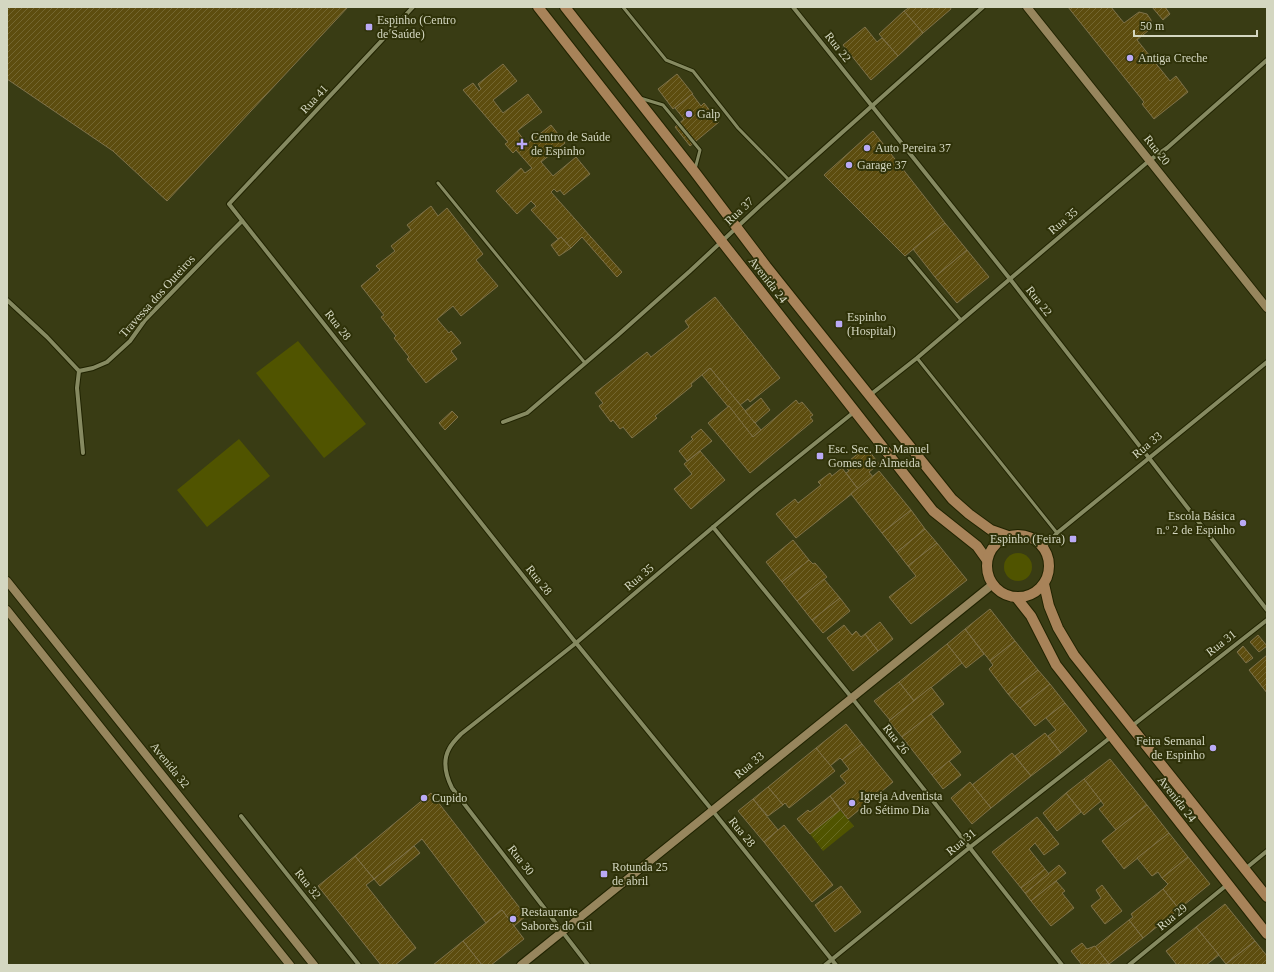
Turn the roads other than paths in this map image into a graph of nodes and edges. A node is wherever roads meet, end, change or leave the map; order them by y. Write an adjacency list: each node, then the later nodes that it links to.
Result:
1 (413, 7): 15 (street, Rua 41)
2 (538, 7): 18 (main road, Avenida 24)
3 (565, 7): 9 (main road, Avenida 24)
4 (623, 7): 13 (lane)
5 (793, 7): 10 (street, Rua 22)
6 (983, 7): 10 (street, Rua 37)
7 (1027, 7): 11 (main road, Rua 20)
8 (1267, 60): 11 (street, Rua 35)
9 (636, 96): 12 (main road, Avenida 24); 12 (lane)
10 (872, 106): 13 (street, Rua 37); 20 (street, Rua 22)
11 (1150, 160): 20 (street, Rua 35); 22 (main road, Rua 20)
12 (694, 171): 17 (main road, Avenida 24)
13 (789, 180): 17 (street, Rua 37)
14 (438, 182): 26 (lane)
15 (229, 204): 16 (street, Rua 28)
16 (242, 221): 27 (street, Travessa dos Outeiros); 45 (street, Rua 28)
17 (736, 226): 18 (street, Rua 37); 28 (main road, Avenida 24)
18 (721, 241): 26 (street, Rua 37); 29 (main road, Avenida 24)
19 (909, 258): 23 (lane)
20 (1010, 279): 23 (street, Rua 35); 32 (street, Rua 22)
21 (7, 300): 27 (street)
22 (1267, 308)
23 (961, 320): 24 (street, Rua 35)
24 (917, 358): 28 (street, Rua 35); 34 (lane)
25 (1267, 362): 32 (street, Rua 33)
26 (585, 363): 30 (street, Rua 37)
27 (78, 371): 31 (street)
28 (870, 395): 35 (main road, Avenida 24)
29 (855, 411): 33 (street, Rua 35); 37 (main road, Avenida 24)
30 (503, 422)
31 (83, 453)
32 (1150, 458): 34 (street, Rua 33); 43 (street, Rua 22)
33 (714, 527): 45 (street, Rua 35); 46 (street, Rua 26)
34 (1057, 533): 36 (street, Rua 33)
35 (1008, 536): 36 (main road, Avenida 24); 37 (main road)
36 (1044, 547): 40 (main road)
37 (987, 560): 39 (main road, Avenida 24)
38 (7, 581): 61 (main road, Avenida 32)
39 (992, 584): 41 (main road, Avenida 24); 46 (main road, Rua 33)
40 (1044, 584): 41 (main road); 47 (main road, Avenida 24)
41 (1016, 598): 48 (main road, Avenida 24)
42 (7, 610): 60 (main road)
43 (1267, 610)
44 (1267, 620): 47 (street, Rua 31)
45 (576, 643): 49 (street, Rua 35); 50 (street, Rua 28)
46 (852, 698): 50 (main road, Rua 33); 52 (street, Rua 26)
47 (1132, 727): 54 (main road, Avenida 24)
48 (1111, 736): 52 (street, Rua 31); 55 (main road, Avenida 24)
49 (445, 764): 57 (street, Rua 30)
50 (712, 810): 57 (main road, Rua 33); 59 (street, Rua 28)
51 (241, 816): 62 (street, Rua 32)
52 (969, 848): 59 (street, Rua 31); 67 (street, Rua 26)
53 (1267, 851): 54 (street)
54 (1245, 869): 56 (main road, Avenida 24)
55 (1228, 884): 58 (main road, Avenida 24); 68 (street, Rua 29)
56 (1267, 897)
57 (562, 931): 63 (main road, Rua 33); 64 (street, Rua 30)
58 (1267, 934)
59 (832, 959): 65 (street, Rua 31); 66 (street, Rua 28)
60 (290, 965)
61 (314, 965)
62 (359, 965)
63 (521, 965)
64 (588, 965)
65 (824, 965)
66 (836, 965)
67 (1062, 965)
68 (1129, 965)

